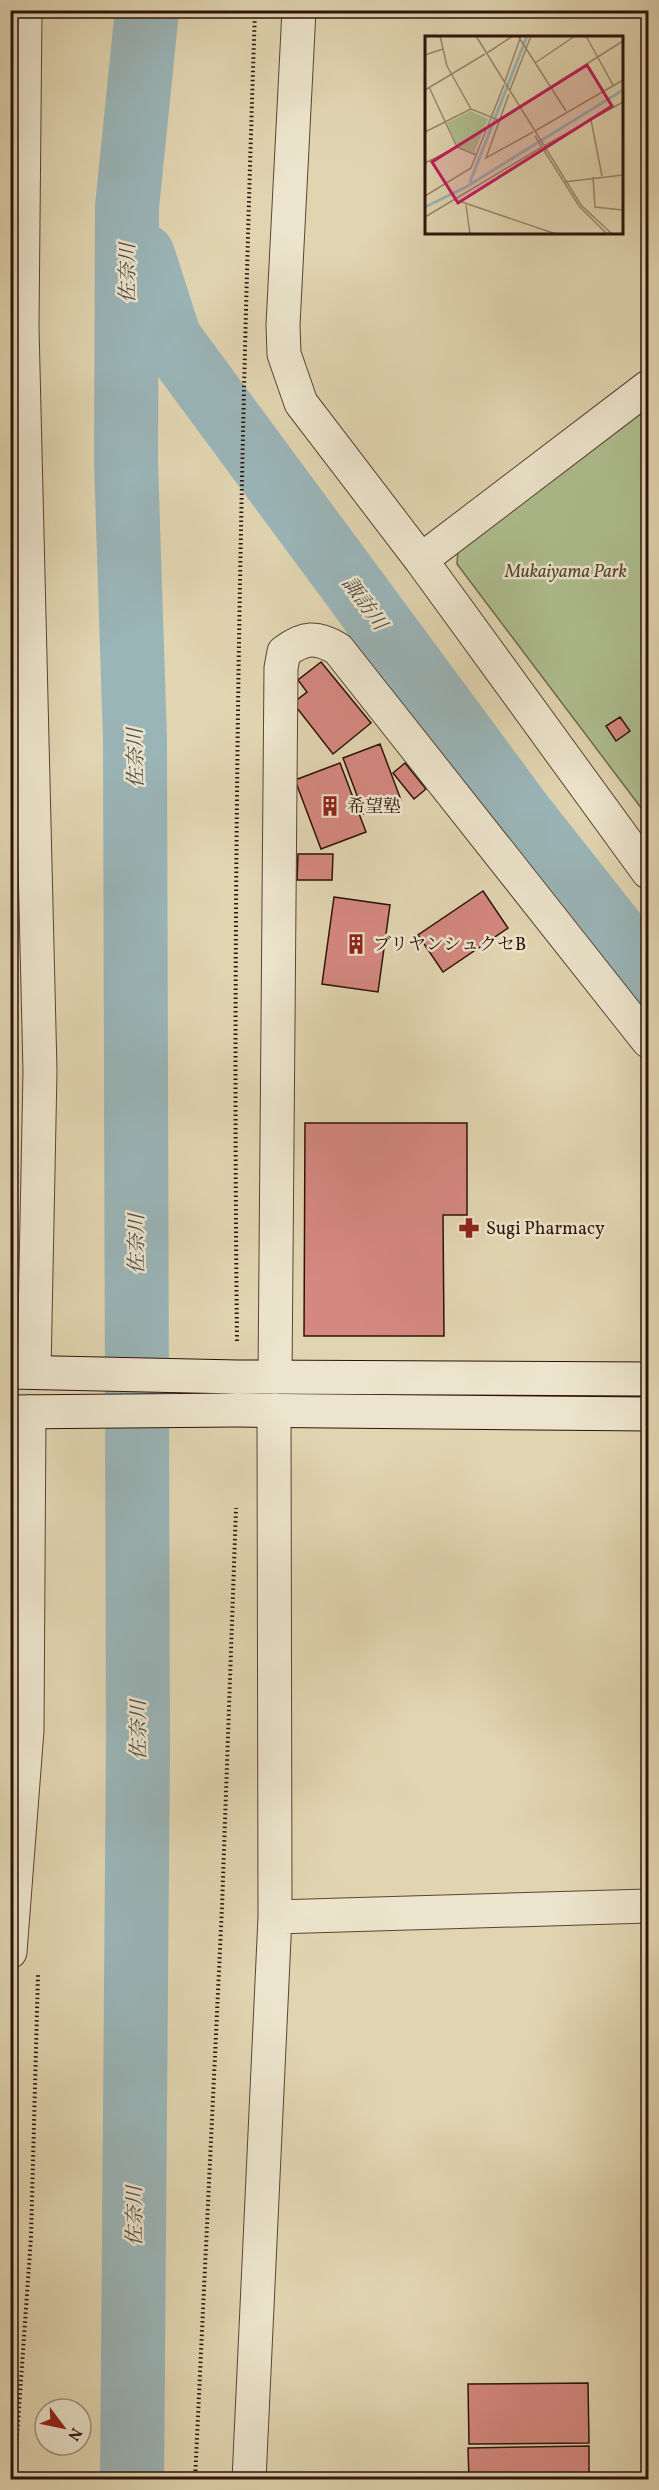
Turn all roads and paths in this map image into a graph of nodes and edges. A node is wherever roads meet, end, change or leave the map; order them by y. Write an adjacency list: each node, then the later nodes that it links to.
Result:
1 (255, 10): 8 (path)
2 (299, 10): 5 (street)
3 (20, 18): 9 (street)
4 (648, 379): 5 (street)
5 (421, 560): 6 (street)
6 (648, 872)
7 (648, 1041): 10 (street)
8 (237, 1362): 9 (street); 10 (street)
9 (33, 1372)
10 (275, 1377): 11 (street)
11 (648, 1379)
12 (274, 1411): 13 (street); 14 (street); 17 (street)
13 (32, 1412): 18 (street)
14 (648, 1414)
15 (236, 1506): 19 (path)
16 (648, 1906): 17 (street)
17 (275, 1917): 20 (street)
18 (10, 1952)
19 (195, 2480)
20 (249, 2480)

